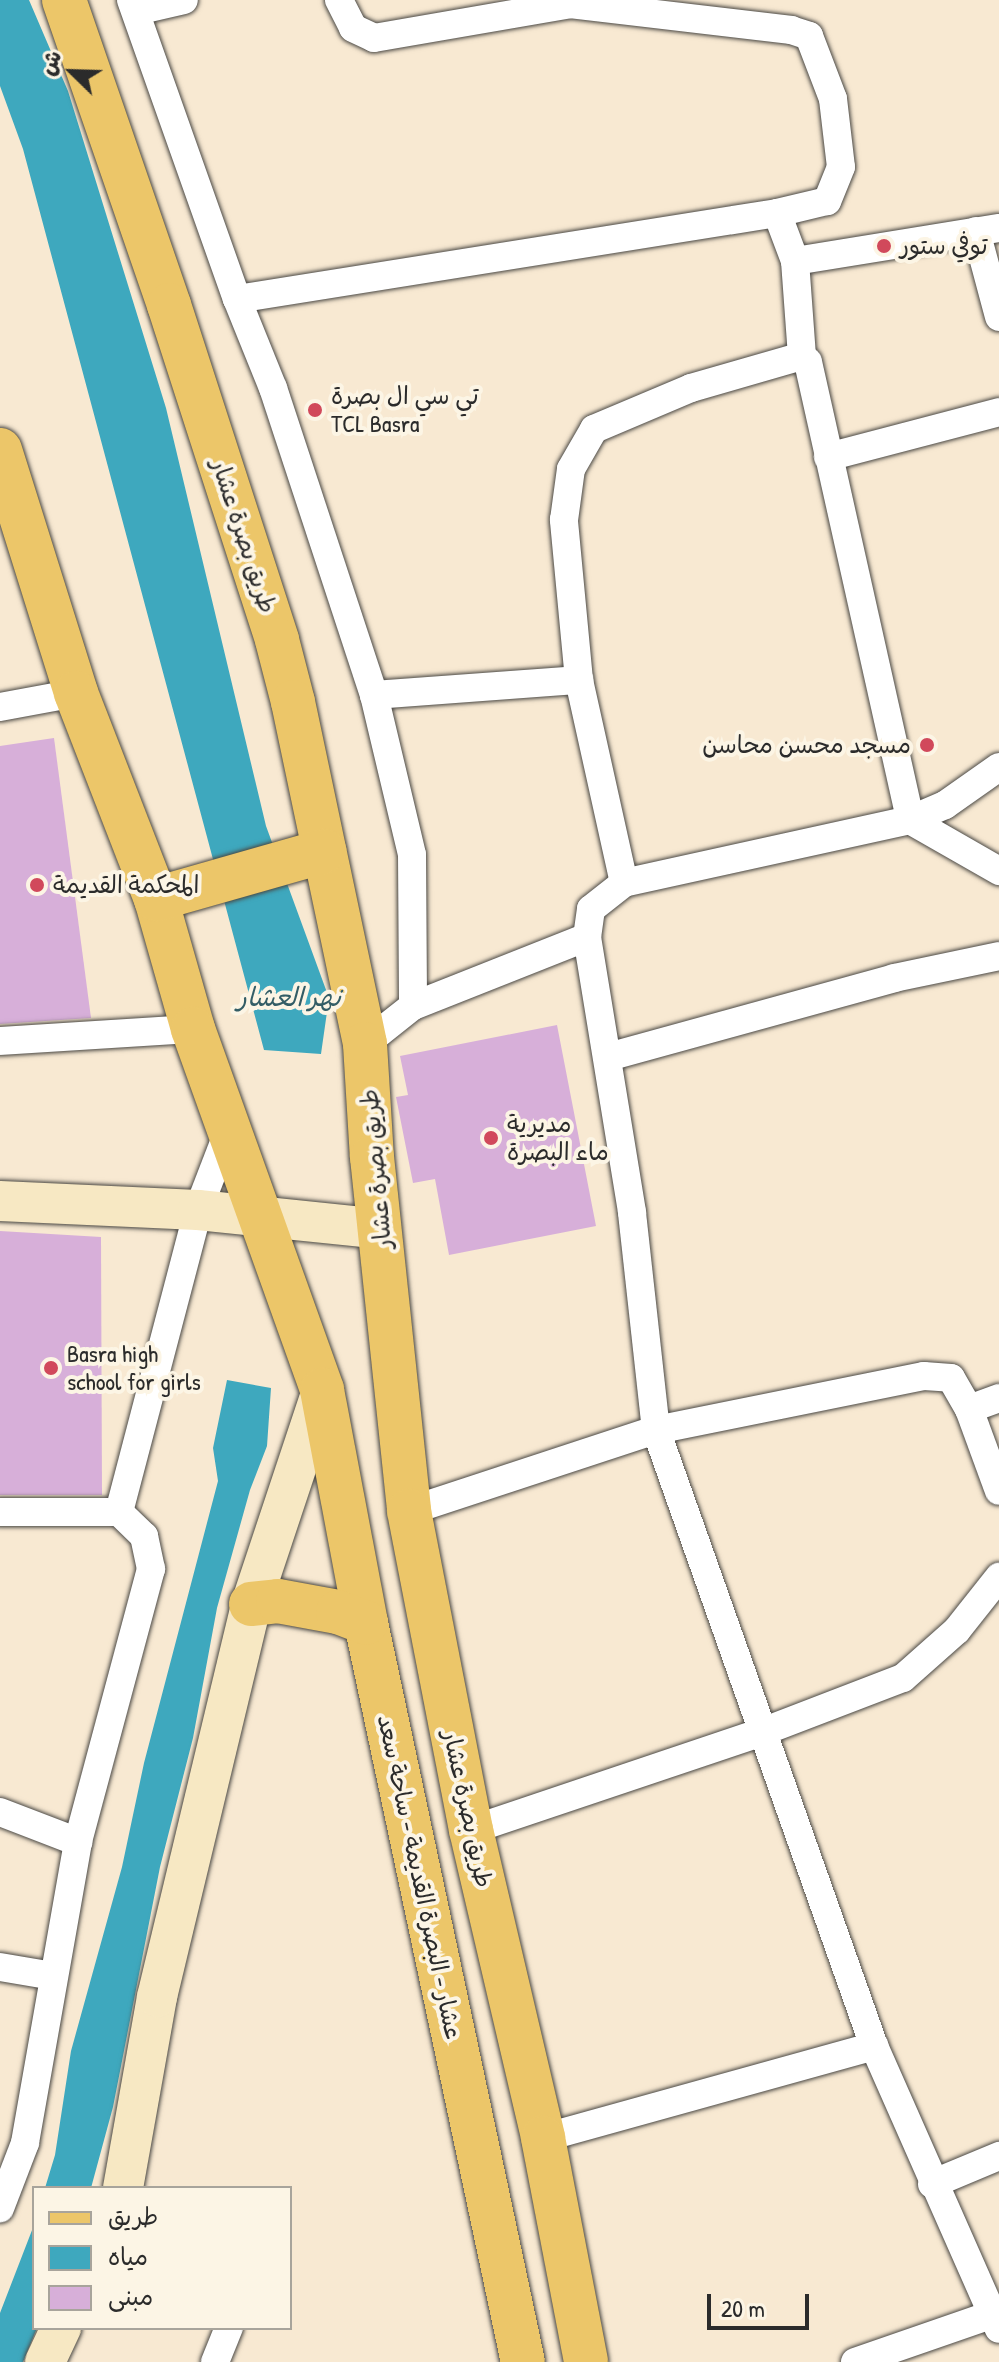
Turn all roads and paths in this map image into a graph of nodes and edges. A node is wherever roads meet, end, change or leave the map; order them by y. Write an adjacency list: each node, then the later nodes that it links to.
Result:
1 (64, 0): 21 (main road, طريق بصرة عشار)
2 (184, 0): 5 (street)
3 (339, 0): 4 (street)
4 (570, 2): 6 (street)
5 (134, 5): 9 (street)
6 (777, 213): 8 (street); 9 (street)
7 (987, 230): 8 (street); 10 (street)
8 (795, 261): 11 (street)
9 (237, 299): 17 (street)
10 (999, 317)
11 (802, 356): 14 (street); 15 (street)
12 (999, 412): 14 (street)
13 (0, 450): 16 (main road, عشار - البصرة القديمة - ساحة سعد)
14 (828, 457): 20 (street)
15 (579, 680): 17 (street); 23 (street)
16 (76, 693): 18 (street); 24 (main road, عشار - البصرة القديمة - ساحة سعد)
17 (374, 695): 27 (street)
18 (0, 707)
19 (999, 767): 20 (street)
20 (910, 820): 22 (street); 23 (street)
21 (310, 855): 24 (main road); 30 (main road, طريق بصرة عشار)
22 (999, 871)
23 (624, 883): 25 (street)
24 (172, 895): 28 (main road, عشار - البصرة القديمة - ساحة سعد)
25 (587, 937): 27 (street); 31 (street)
26 (999, 956): 31 (street)
27 (413, 1006): 30 (street)
28 (193, 1029): 29 (street); 32 (main road, عشار - البصرة القديمة - ساحة سعد)
29 (0, 1041)
30 (365, 1044): 36 (main road, طريق بصرة عشار)
31 (608, 1057): 40 (street)
32 (230, 1127): 34 (street); 35 (main road, عشار - البصرة القديمة - ساحة سعد)
33 (0, 1201): 34 (street)
34 (198, 1210): 35 (street); 44 (street)
35 (260, 1218): 36 (street); 37 (main road, عشار - البصرة القديمة - ساحة سعد)
36 (381, 1229): 42 (main road, طريق بصرة عشار)
37 (322, 1390): 46 (street); 47 (main road, عشار - البصرة القديمة - ساحة سعد)
38 (999, 1398): 39 (street)
39 (969, 1409): 40 (street); 41 (street)
40 (656, 1430): 42 (street); 48 (street)
41 (999, 1491)
42 (409, 1511): 50 (main road, طريق بصرة عشار)
43 (0, 1512): 44 (street)
44 (119, 1512): 51 (street)
45 (999, 1577): 48 (street)
46 (251, 1604): 47 (main road); 59 (street)
47 (366, 1623): 66 (main road, عشار - البصرة القديمة - ساحة سعد)
48 (762, 1732): 50 (street); 54 (street)
49 (0, 1812): 51 (street)
50 (471, 1830): 55 (main road, طريق بصرة عشار)
51 (78, 1842): 53 (street)
52 (0, 1967): 53 (street)
53 (53, 1976): 56 (street)
54 (874, 2046): 55 (street); 58 (street)
55 (543, 2138): 67 (main road, طريق بصرة عشار)
56 (13, 2141): 60 (street)
57 (999, 2156): 58 (street)
58 (932, 2184): 61 (street)
59 (123, 2186)
60 (0, 2208)
61 (997, 2318): 68 (street)
62 (60, 2330): 64 (street)
63 (228, 2330): 65 (street)
64 (45, 2362)
65 (215, 2362)
66 (523, 2362)
67 (586, 2362)
68 (855, 2362)

